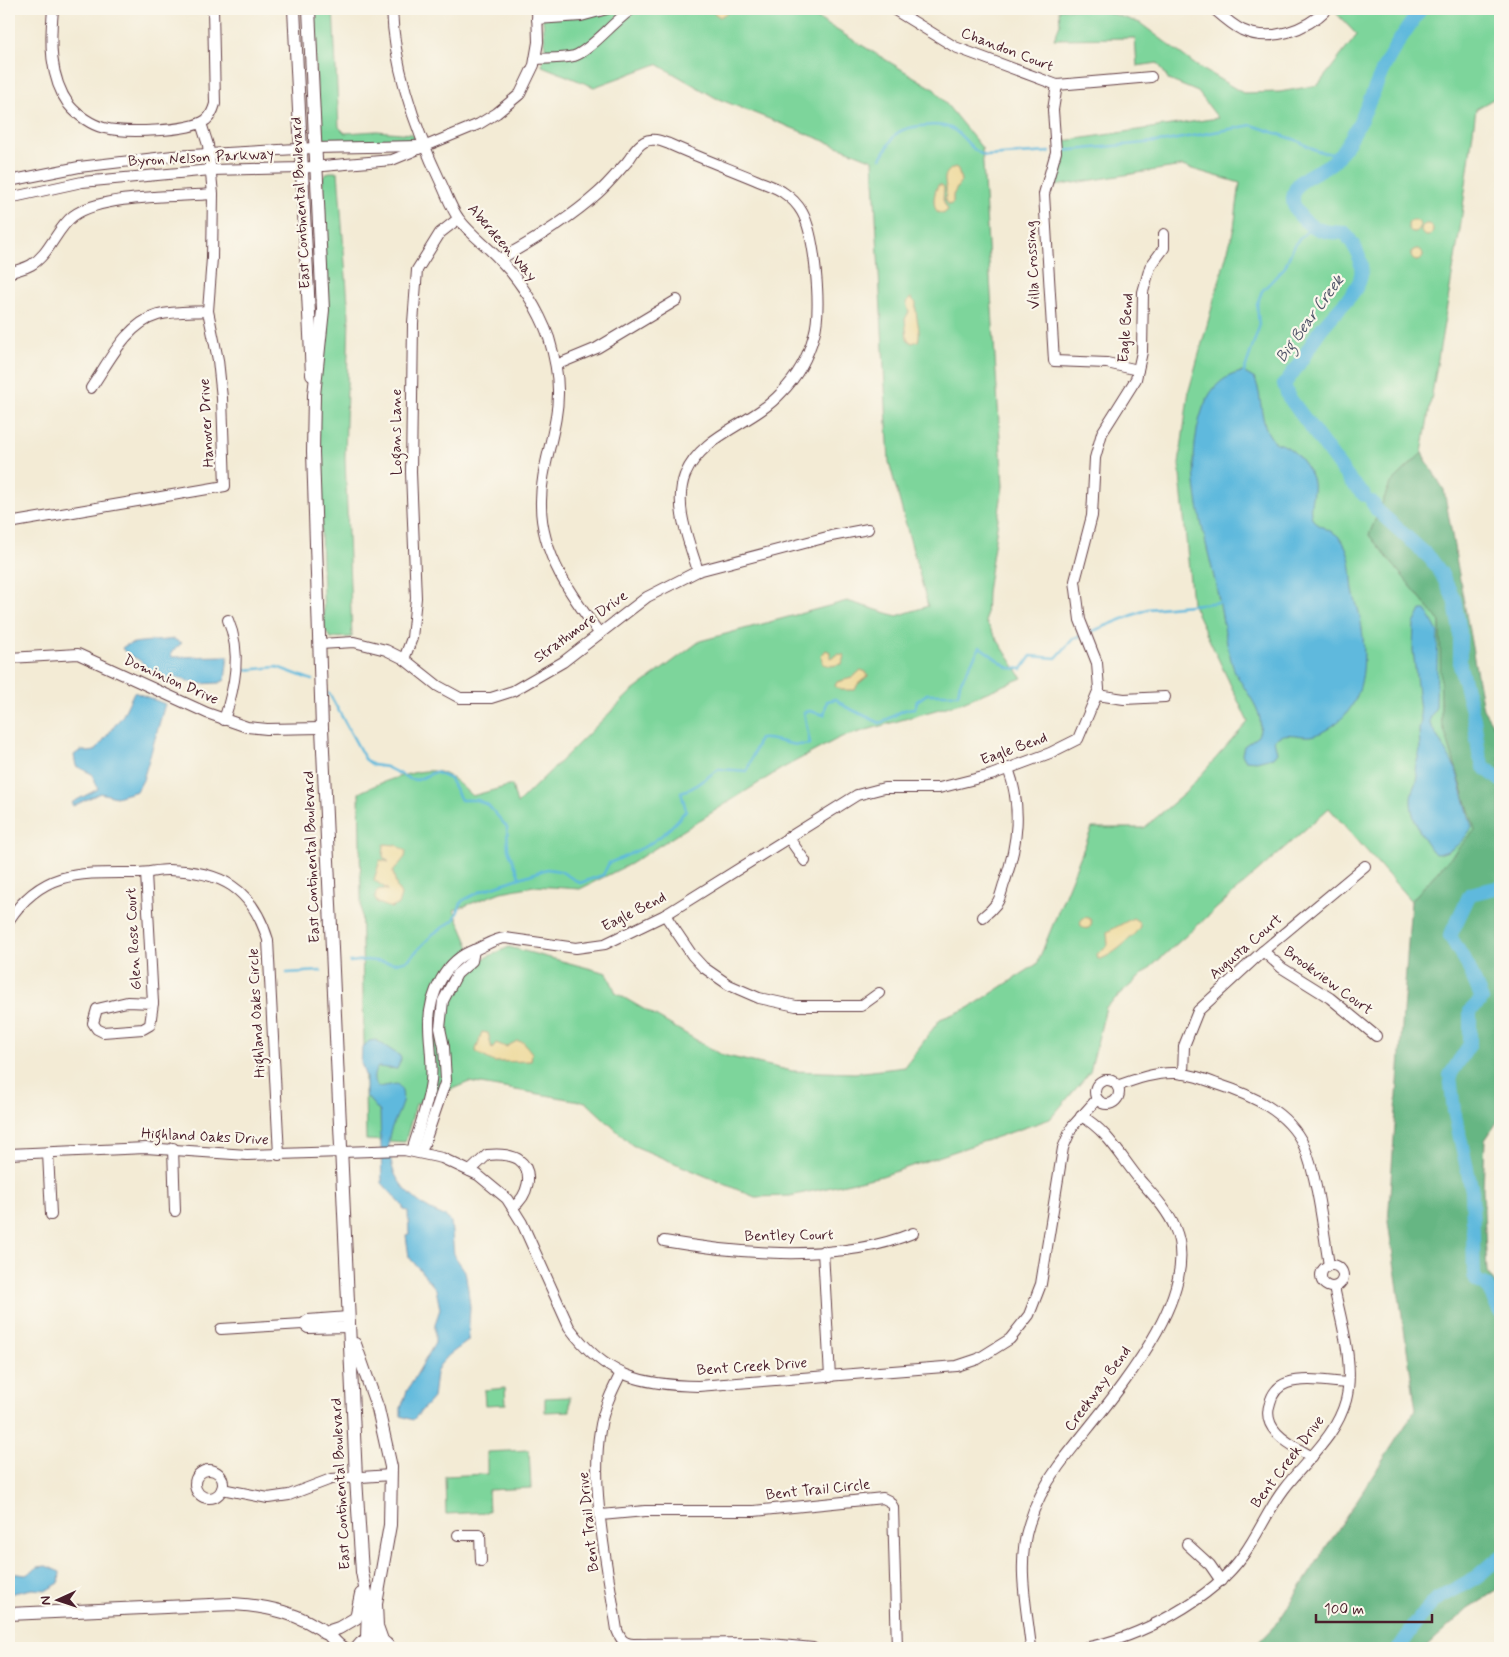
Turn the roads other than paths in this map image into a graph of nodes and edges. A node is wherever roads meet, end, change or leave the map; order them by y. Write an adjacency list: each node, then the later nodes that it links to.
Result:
1 (53, 9): 15 (street)
2 (213, 9): 15 (street)
3 (294, 9): 18 (main road, East Continental Boulevard)
4 (309, 9): 17 (main road, East Continental Boulevard)
5 (392, 9): 16 (street, Aberdeen Way)
6 (607, 9): 11 (street)
7 (632, 9): 12 (street)
8 (893, 9): 14 (street, Chandon Court)
9 (1214, 9): 10 (street)
10 (1326, 9)
11 (537, 14): 12 (street, Byron Nelson Parkway)
12 (534, 59): 16 (street, Byron Nelson Parkway)
13 (1151, 77): 14 (street, Chandon Court)
14 (1057, 84): 33 (street, Villa Crossing)
15 (201, 123): 19 (street, Hanover Drive)
16 (424, 147): 17 (street, Byron Nelson Parkway); 20 (street, Byron Nelson Parkway); 26 (street, Aberdeen Way)
17 (314, 148): 18 (street, Byron Nelson Parkway); 20 (main road, East Continental Boulevard)
18 (299, 150): 19 (street, Byron Nelson Parkway); 21 (main road, East Continental Boulevard)
19 (209, 155): 22 (street, Hanover Drive); 23 (street, Byron Nelson Parkway)
20 (315, 167): 21 (street, Byron Nelson Parkway); 35 (main road, East Continental Boulevard)
21 (300, 168): 22 (street, Byron Nelson Parkway); 35 (main road, East Continental Boulevard)
22 (211, 170): 24 (street, Hanover Drive); 25 (street, Byron Nelson Parkway)
23 (9, 181)
24 (213, 194): 29 (street); 31 (street, Hanover Drive)
25 (9, 198)
26 (458, 219): 28 (street, Aberdeen Way); 43 (street, Logans Lane)
27 (1164, 234): 33 (street, Eagle Bend)
28 (500, 259): 32 (street, Aberdeen Way); 38 (street)
29 (9, 273)
30 (677, 300): 32 (street)
31 (208, 311): 34 (street); 36 (street, Hanover Drive)
32 (556, 366): 40 (street, Aberdeen Way)
33 (1138, 370): 44 (street, Eagle Bend)
34 (91, 388)
35 (314, 395): 41 (main road, East Continental Boulevard)
36 (9, 523)
37 (868, 529): 38 (street, Strathmore Drive)
38 (698, 570): 40 (street, Strathmore Drive)
39 (228, 620): 46 (street)
40 (600, 634): 43 (street, Strathmore Drive)
41 (320, 644): 43 (street, Strathmore Drive); 47 (main road, East Continental Boulevard)
42 (9, 658): 46 (street, Dominion Drive)
43 (404, 659)
44 (1097, 695): 45 (street); 48 (street, Eagle Bend)
45 (1165, 697)
46 (224, 720): 47 (street, Dominion Drive)
47 (322, 728): 67 (main road, East Continental Boulevard)
48 (1008, 768): 49 (street, Eagle Bend); 54 (street)
49 (788, 837): 50 (street); 53 (street, Eagle Bend)
50 (805, 860)
51 (1365, 866): 56 (street, Augusta Court)
52 (146, 873): 55 (street, Highland Oaks Circle); 58 (street, Glen Rose Court); 69 (street, Highland Oaks Circle)
53 (665, 915): 57 (street); 65 (street, Eagle Bend)
54 (984, 917)
55 (9, 920)
56 (1263, 951): 59 (street, Brookview Court); 60 (street, Augusta Court)
57 (879, 993)
58 (153, 1003): 58 (street, Glen Rose Court)
59 (1376, 1036)
60 (1183, 1074): 61 (street); 77 (street)
61 (1118, 1086): 62 (street); 62 (street)
62 (1097, 1099): 63 (street, Bent Creek Drive)
63 (1081, 1116): 82 (street, Bent Creek Drive); 101 (street, Creekway Bend)
64 (173, 1148): 66 (street, Highland Oaks Drive); 69 (street, Highland Oaks Drive); 72 (street)
65 (416, 1152): 67 (street, Bent Creek Drive); 70 (street, Bent Creek Drive)
66 (48, 1153): 68 (street, Highland Oaks Drive); 73 (street)
67 (340, 1153): 69 (street, Highland Oaks Drive); 79 (main road, East Continental Boulevard)
68 (9, 1154)
69 (279, 1155)
70 (470, 1171): 71 (street, Bent Creek Drive); 71 (street)
71 (513, 1207): 81 (street, Bent Creek Drive)
72 (175, 1211)
73 (51, 1215)
74 (913, 1233): 76 (street, Bentley Court)
75 (664, 1241): 76 (street, Bentley Court)
76 (823, 1251): 82 (street)
77 (1329, 1265): 78 (street); 78 (street)
78 (1334, 1287): 83 (street, Bent Creek Drive)
79 (348, 1322): 80 (street); 85 (main road); 86 (main road, East Continental Boulevard)
80 (221, 1329)
81 (621, 1373): 82 (street, Bent Creek Drive); 88 (street, Bent Trail Drive)
82 (830, 1377)
83 (1348, 1383): 84 (street, Bent Creek Drive); 84 (street)
84 (1312, 1457): 93 (street, Bent Creek Drive)
85 (391, 1475): 86 (street); 97 (main road)
86 (356, 1478): 87 (street); 92 (main road, East Continental Boulevard)
87 (222, 1489)
88 (601, 1515): 99 (street, Bent Trail Drive); 100 (street, Bent Trail Circle)
89 (458, 1536): 91 (street)
90 (1186, 1544): 93 (street)
91 (481, 1561)
92 (362, 1572): 95 (main road); 96 (main road, East Continental Boulevard)
93 (1221, 1581): 102 (street, Bent Creek Drive)
94 (9, 1614): 95 (main road)
95 (327, 1634): 96 (main road); 98 (main road)
96 (362, 1643): 97 (main road)
97 (386, 1644)
98 (343, 1648)
99 (813, 1648)
100 (897, 1648)
101 (1031, 1648)
102 (1084, 1648)

